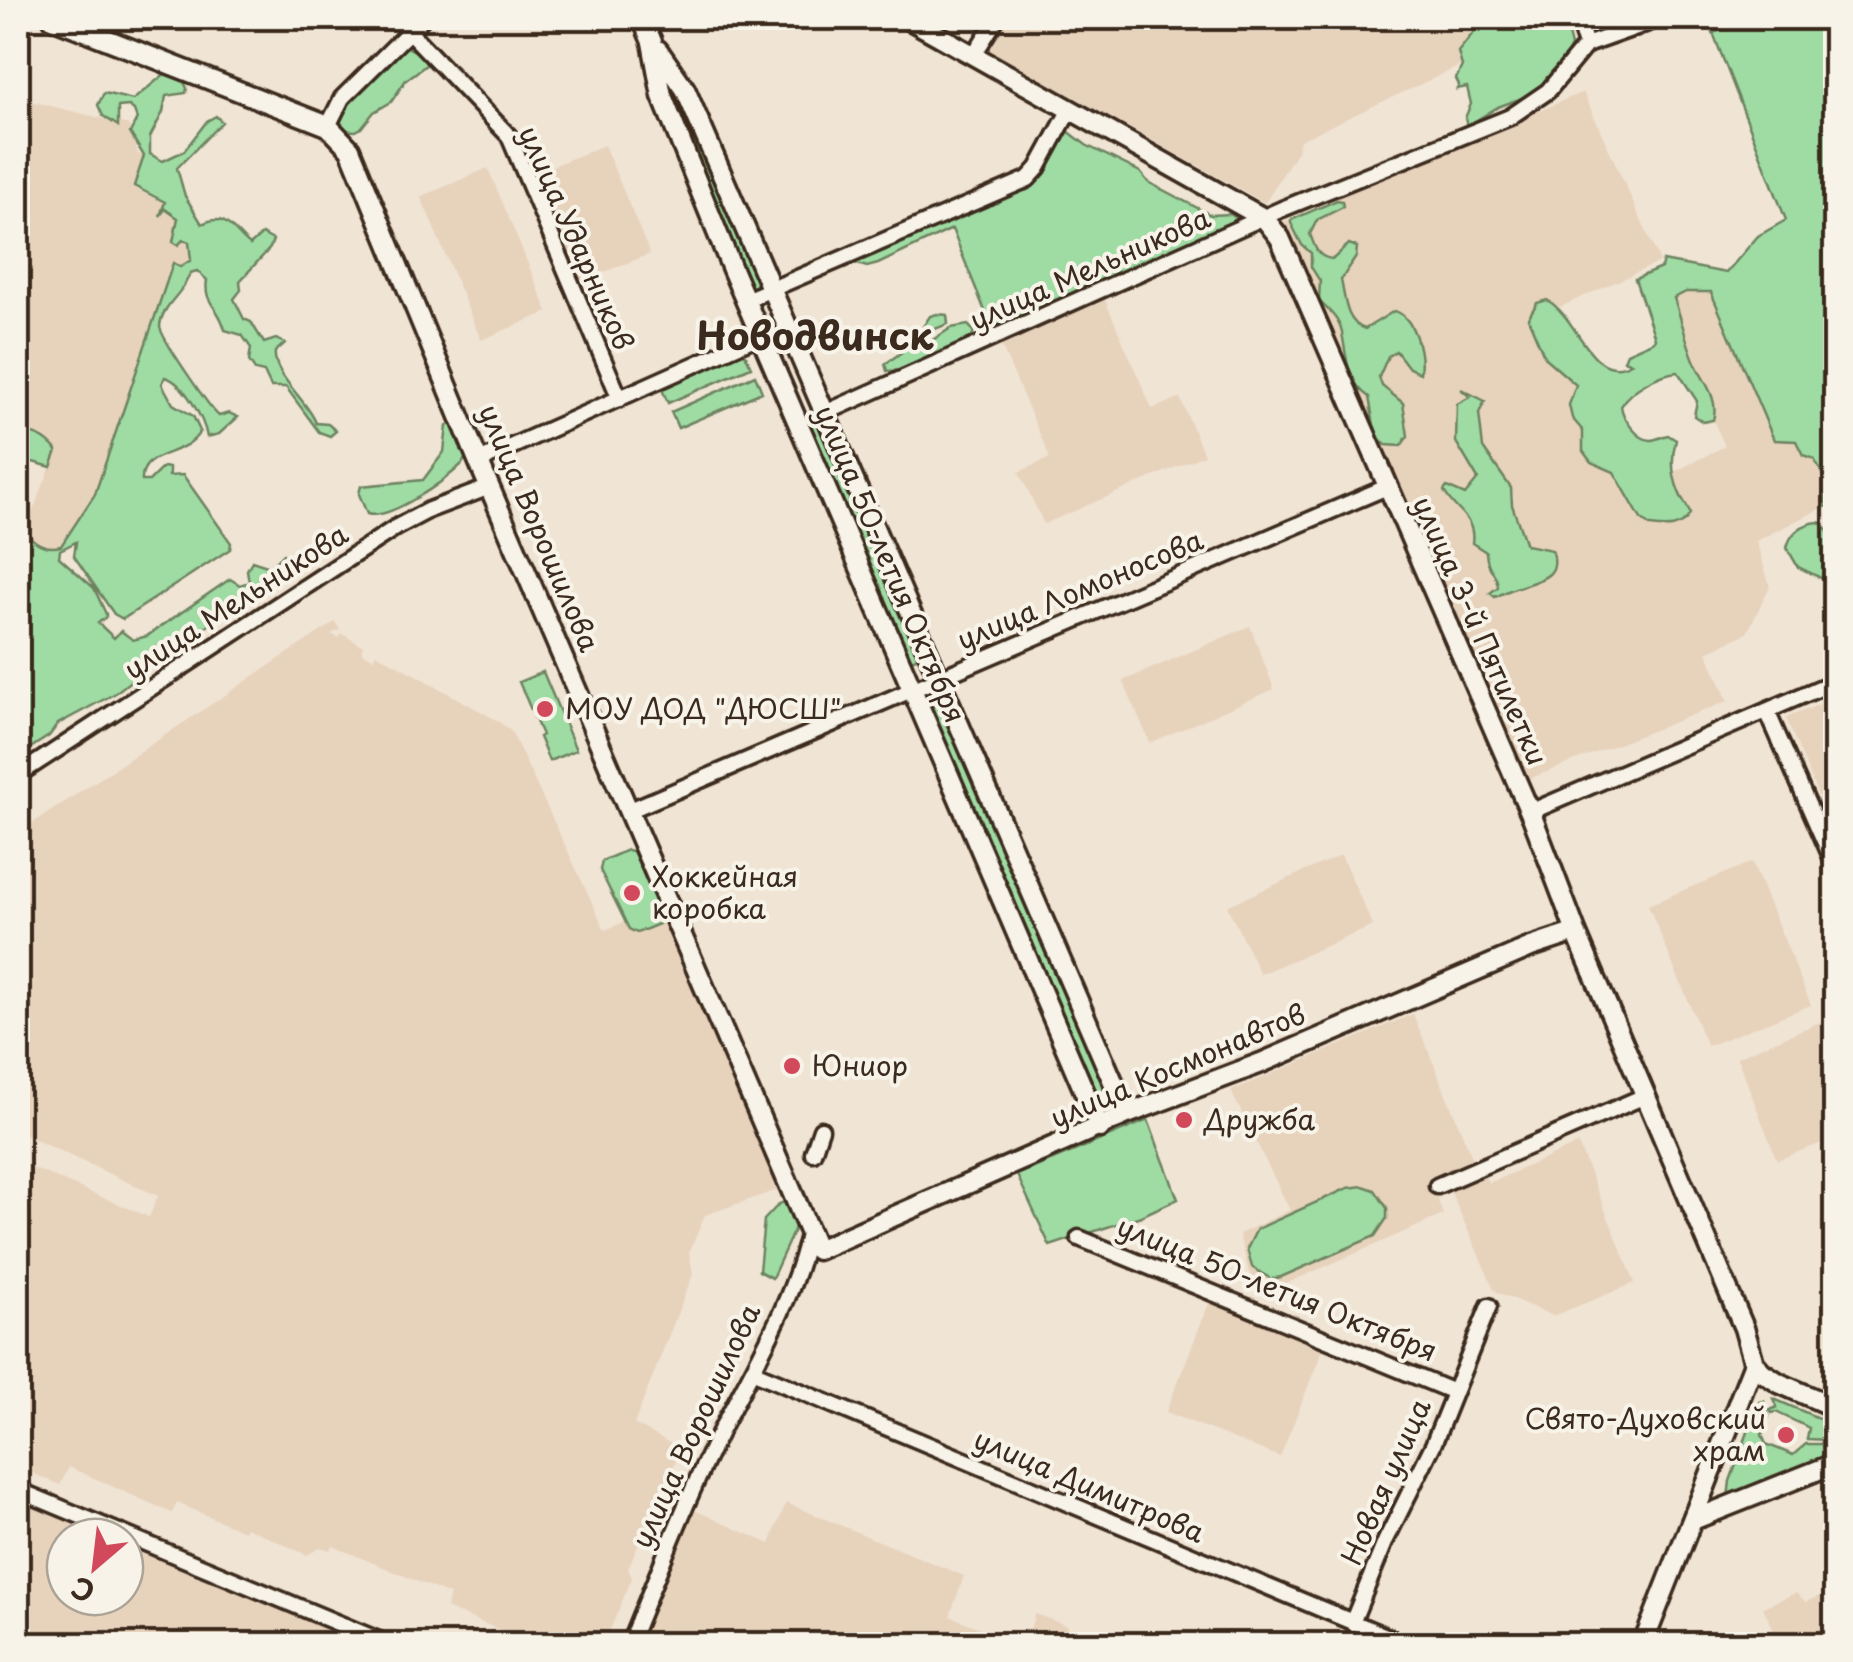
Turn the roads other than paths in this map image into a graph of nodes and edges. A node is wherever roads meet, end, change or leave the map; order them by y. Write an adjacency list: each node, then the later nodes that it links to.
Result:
1 (396, 18): 9 (street, улица Ударников)
2 (423, 18): 9 (street)
3 (642, 18): 10 (main road, улица 50-летия Октября)
4 (907, 18): 12 (main road)
5 (997, 18): 12 (street)
6 (1577, 18): 11 (street)
7 (1662, 18): 11 (street)
8 (61, 19): 14 (main road)
9 (409, 31): 14 (street); 19 (street, улица Ударников)
10 (652, 42): 16 (main road, улица 50-летия Октября); 17 (main road, улица 50-летия Октября)
11 (1586, 45): 15 (street, улица Мельникова)
12 (973, 56): 13 (main road)
13 (1069, 111): 15 (main road); 16 (street)
14 (328, 126): 21 (main road, улица Ворошилова)
15 (1265, 218): 20 (street, улица Мельникова); 23 (main road, улица 3-й Пятилетки)
16 (771, 289): 17 (street); 20 (main road, улица 50-летия Октября)
17 (746, 300): 18 (main road, улица 50-летия Октября)
18 (761, 335): 19 (street); 26 (main road, улица 50-летия Октября)
19 (620, 399): 21 (street)
20 (825, 412): 24 (main road, улица 50-летия Октября)
21 (480, 464): 22 (main road, улица Ворошилова)
22 (490, 487): 28 (street, улица Мельникова); 29 (main road, улица Ворошилова)
23 (1387, 487): 24 (street, улица Ломоносова); 30 (main road, улица 3-й Пятилетки)
24 (940, 677): 26 (street, улица Ломоносова); 34 (main road, улица 50-летия Октября)
25 (1836, 681): 27 (street)
26 (914, 692): 29 (street, улица Ломоносова); 35 (main road, улица 50-летия Октября)
27 (1767, 711): 30 (street); 31 (street)
28 (18, 776)
29 (628, 811): 40 (main road, улица Ворошилова)
30 (1530, 812): 32 (main road, улица 3-й Пятилетки)
31 (1836, 868)
32 (1576, 932): 33 (main road, улица 3-й Пятилетки); 34 (main road, улица Космонавтов)
33 (1647, 1095): 38 (street); 42 (main road, улица 3-й Пятилетки)
34 (1127, 1114): 35 (main road, улица Космонавтов)
35 (1100, 1128): 40 (main road, улица Космонавтов)
36 (822, 1129): 37 (street)
37 (813, 1153)
38 (1437, 1186)
39 (1079, 1238): 44 (street, улица 50-летия Октября)
40 (810, 1253): 43 (street, улица Ворошилова)
41 (1489, 1306): 44 (street, Новая улица)
42 (1754, 1363): 45 (main road); 48 (main road)
43 (754, 1372): 49 (street, улица Димитрова); 51 (street, улица Ворошилова)
44 (1454, 1392): 49 (street, Новая улица)
45 (1836, 1408)
46 (1836, 1463): 48 (main road)
47 (18, 1490): 50 (street)
48 (1694, 1520): 53 (main road)
49 (1352, 1622): 52 (street, улица Димитрова)
50 (388, 1644)
51 (629, 1644)
52 (1405, 1644)
53 (1644, 1644)

